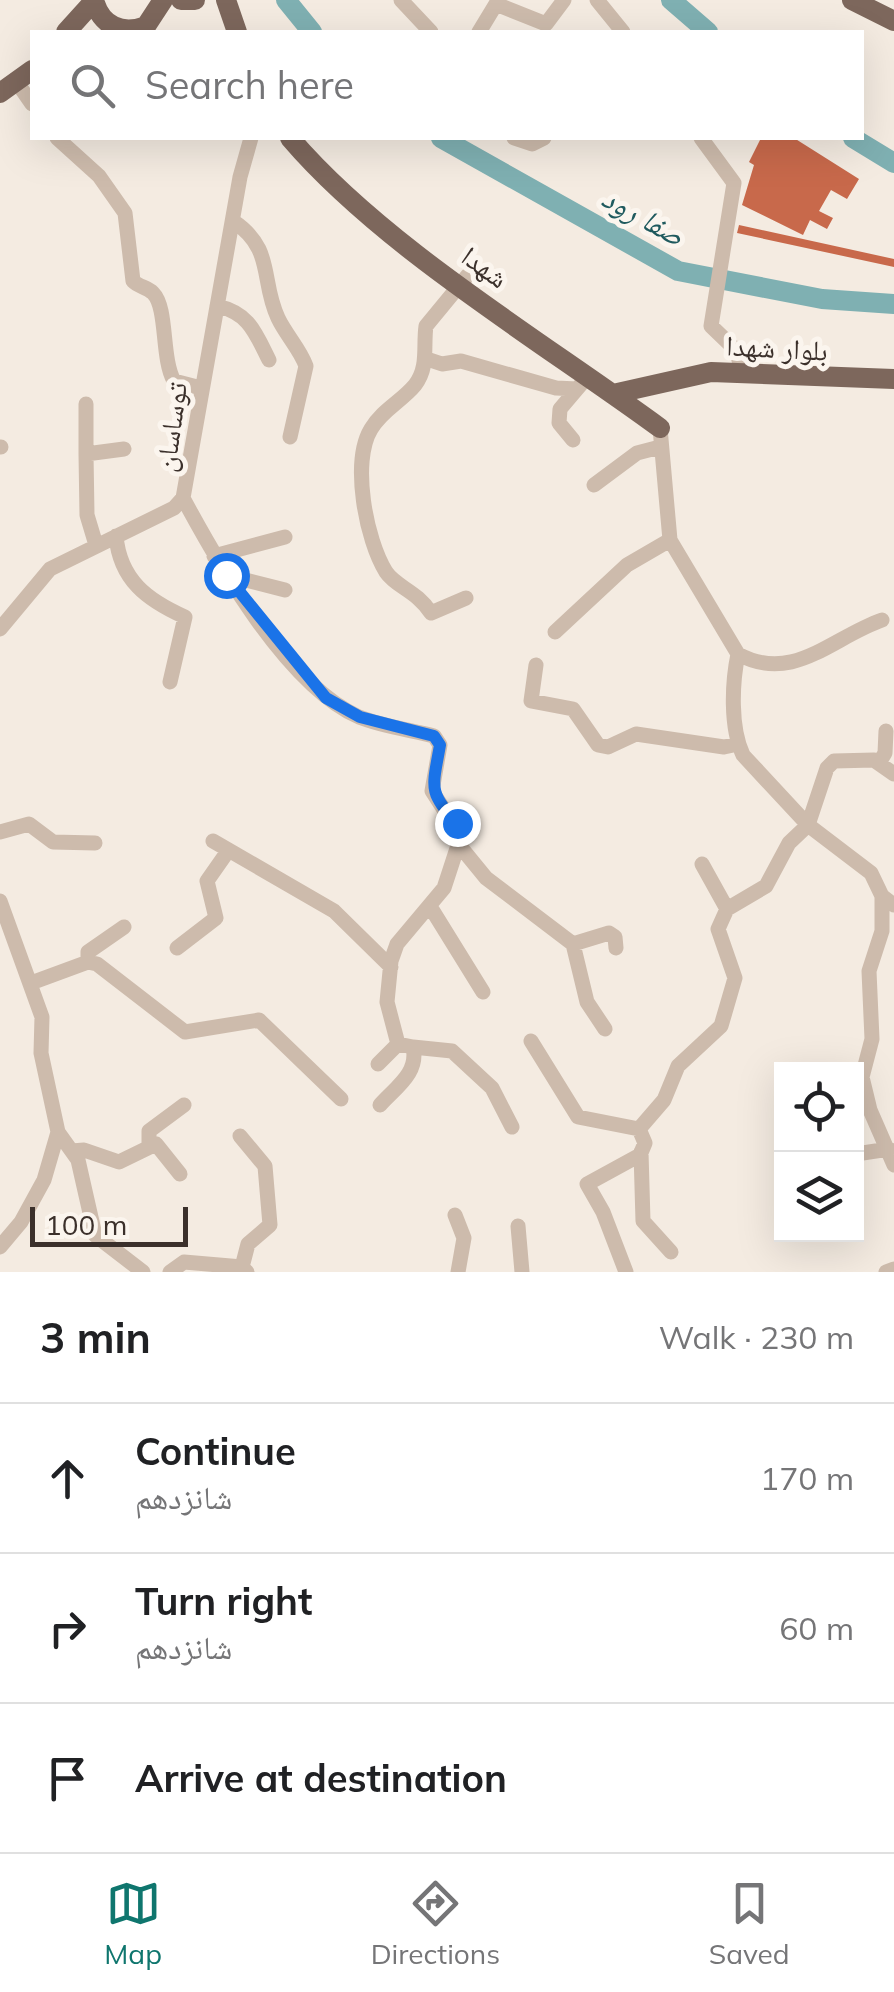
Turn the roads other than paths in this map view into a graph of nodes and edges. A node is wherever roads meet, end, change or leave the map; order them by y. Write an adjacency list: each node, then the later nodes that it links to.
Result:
1 (162, 0): 12 (main road)
2 (181, 0): 3 (main road)
3 (195, 0)
4 (226, 0): 13 (main road)
5 (401, 0): 14 (street)
6 (564, 0): 15 (street)
7 (597, 0): 16 (street)
8 (852, 0): 10 (main road)
9 (94, 1): 11 (main road); 12 (main road)
10 (891, 13)
11 (68, 30)
12 (105, 30)
13 (236, 30)
14 (428, 30)
15 (481, 30)
16 (621, 30)
17 (30, 58): 18 (main road)
18 (12, 81): 19 (street)
19 (30, 102)
20 (58, 140): 34 (street)
21 (252, 140): 25 (street, توساسان)
22 (292, 140): 26 (main road, شهدا)
23 (308, 140): 26 (main road, شهدا)
24 (702, 140): 30 (street)
25 (234, 222): 27 (street, توساسان); 37 (street)
26 (465, 280): 28 (street); 32 (main road, شهدا); 35 (main road, شهدا)
27 (217, 306): 29 (street); 34 (street, توساسان)
28 (426, 359): 32 (street); 51 (street)
29 (269, 360)
30 (742, 374): 31 (main road, بلوار شهدا); 33 (main road, بلوار شهدا)
31 (894, 379)
32 (583, 383): 35 (main road, شهدا); 39 (street)
33 (660, 386): 35 (main road, بلوار شهدا); 38 (main road)
34 (201, 388): 43 (street, توساسان)
35 (622, 393): 38 (main road, شهدا)
36 (86, 404): 41 (street)
37 (290, 437)
38 (660, 438): 42 (street); 46 (street)
39 (573, 440)
40 (124, 449): 41 (street)
41 (86, 454): 47 (street)
42 (594, 485)
43 (184, 498): 44 (street, توساسان); 48 (street)
44 (116, 536): 47 (street, توساسان); 57 (street)
45 (285, 537): 48 (street)
46 (670, 540): 54 (street); 55 (street)
47 (96, 545): 53 (street, توساسان)
48 (214, 556): 49 (street)
49 (226, 575): 50 (street); 66 (street)
50 (285, 590)
51 (466, 598)
52 (882, 620): 55 (street)
53 (0, 629)
54 (556, 632)
55 (738, 654): 59 (street)
56 (536, 665): 59 (street)
57 (170, 682)
58 (886, 731): 60 (street)
59 (738, 744): 62 (street)
60 (879, 763): 61 (street); 62 (street)
61 (894, 774)
62 (808, 825): 69 (street); 72 (street)
63 (0, 832): 64 (street)
64 (95, 842)
65 (213, 842): 67 (street)
66 (459, 846): 71 (street); 74 (street)
67 (228, 851): 75 (street); 78 (street)
68 (702, 864): 72 (street)
69 (888, 900): 96 (street)
70 (0, 901): 79 (street)
71 (430, 908): 78 (street); 80 (street)
72 (728, 908): 89 (street)
73 (124, 927): 77 (street)
74 (573, 944): 76 (street); 81 (street)
75 (177, 948)
76 (616, 948)
77 (88, 962): 79 (street); 85 (street)
78 (391, 967): 83 (street)
79 (32, 983): 90 (street)
80 (483, 992)
81 (605, 1029)
82 (531, 1041): 89 (street)
83 (406, 1046): 84 (street); 87 (street); 88 (street)
84 (378, 1064)
85 (341, 1099)
86 (184, 1104): 92 (street)
87 (380, 1105)
88 (512, 1127)
89 (639, 1129): 94 (street)
90 (58, 1132): 93 (street); 100 (street)
91 (240, 1136): 102 (street)
92 (149, 1144): 93 (street); 97 (street)
93 (72, 1151): 104 (street)
94 (642, 1152): 101 (street); 108 (street)
95 (864, 1155): 96 (street)
96 (892, 1157)
97 (180, 1174)
98 (455, 1214): 106 (street)
99 (518, 1226): 107 (street)
100 (0, 1247)
101 (671, 1252)
102 (244, 1269): 105 (street)
103 (894, 1270): 109 (street)
104 (144, 1272)
105 (170, 1272)
106 (458, 1272)
107 (522, 1272)
108 (626, 1272)
109 (886, 1272)

